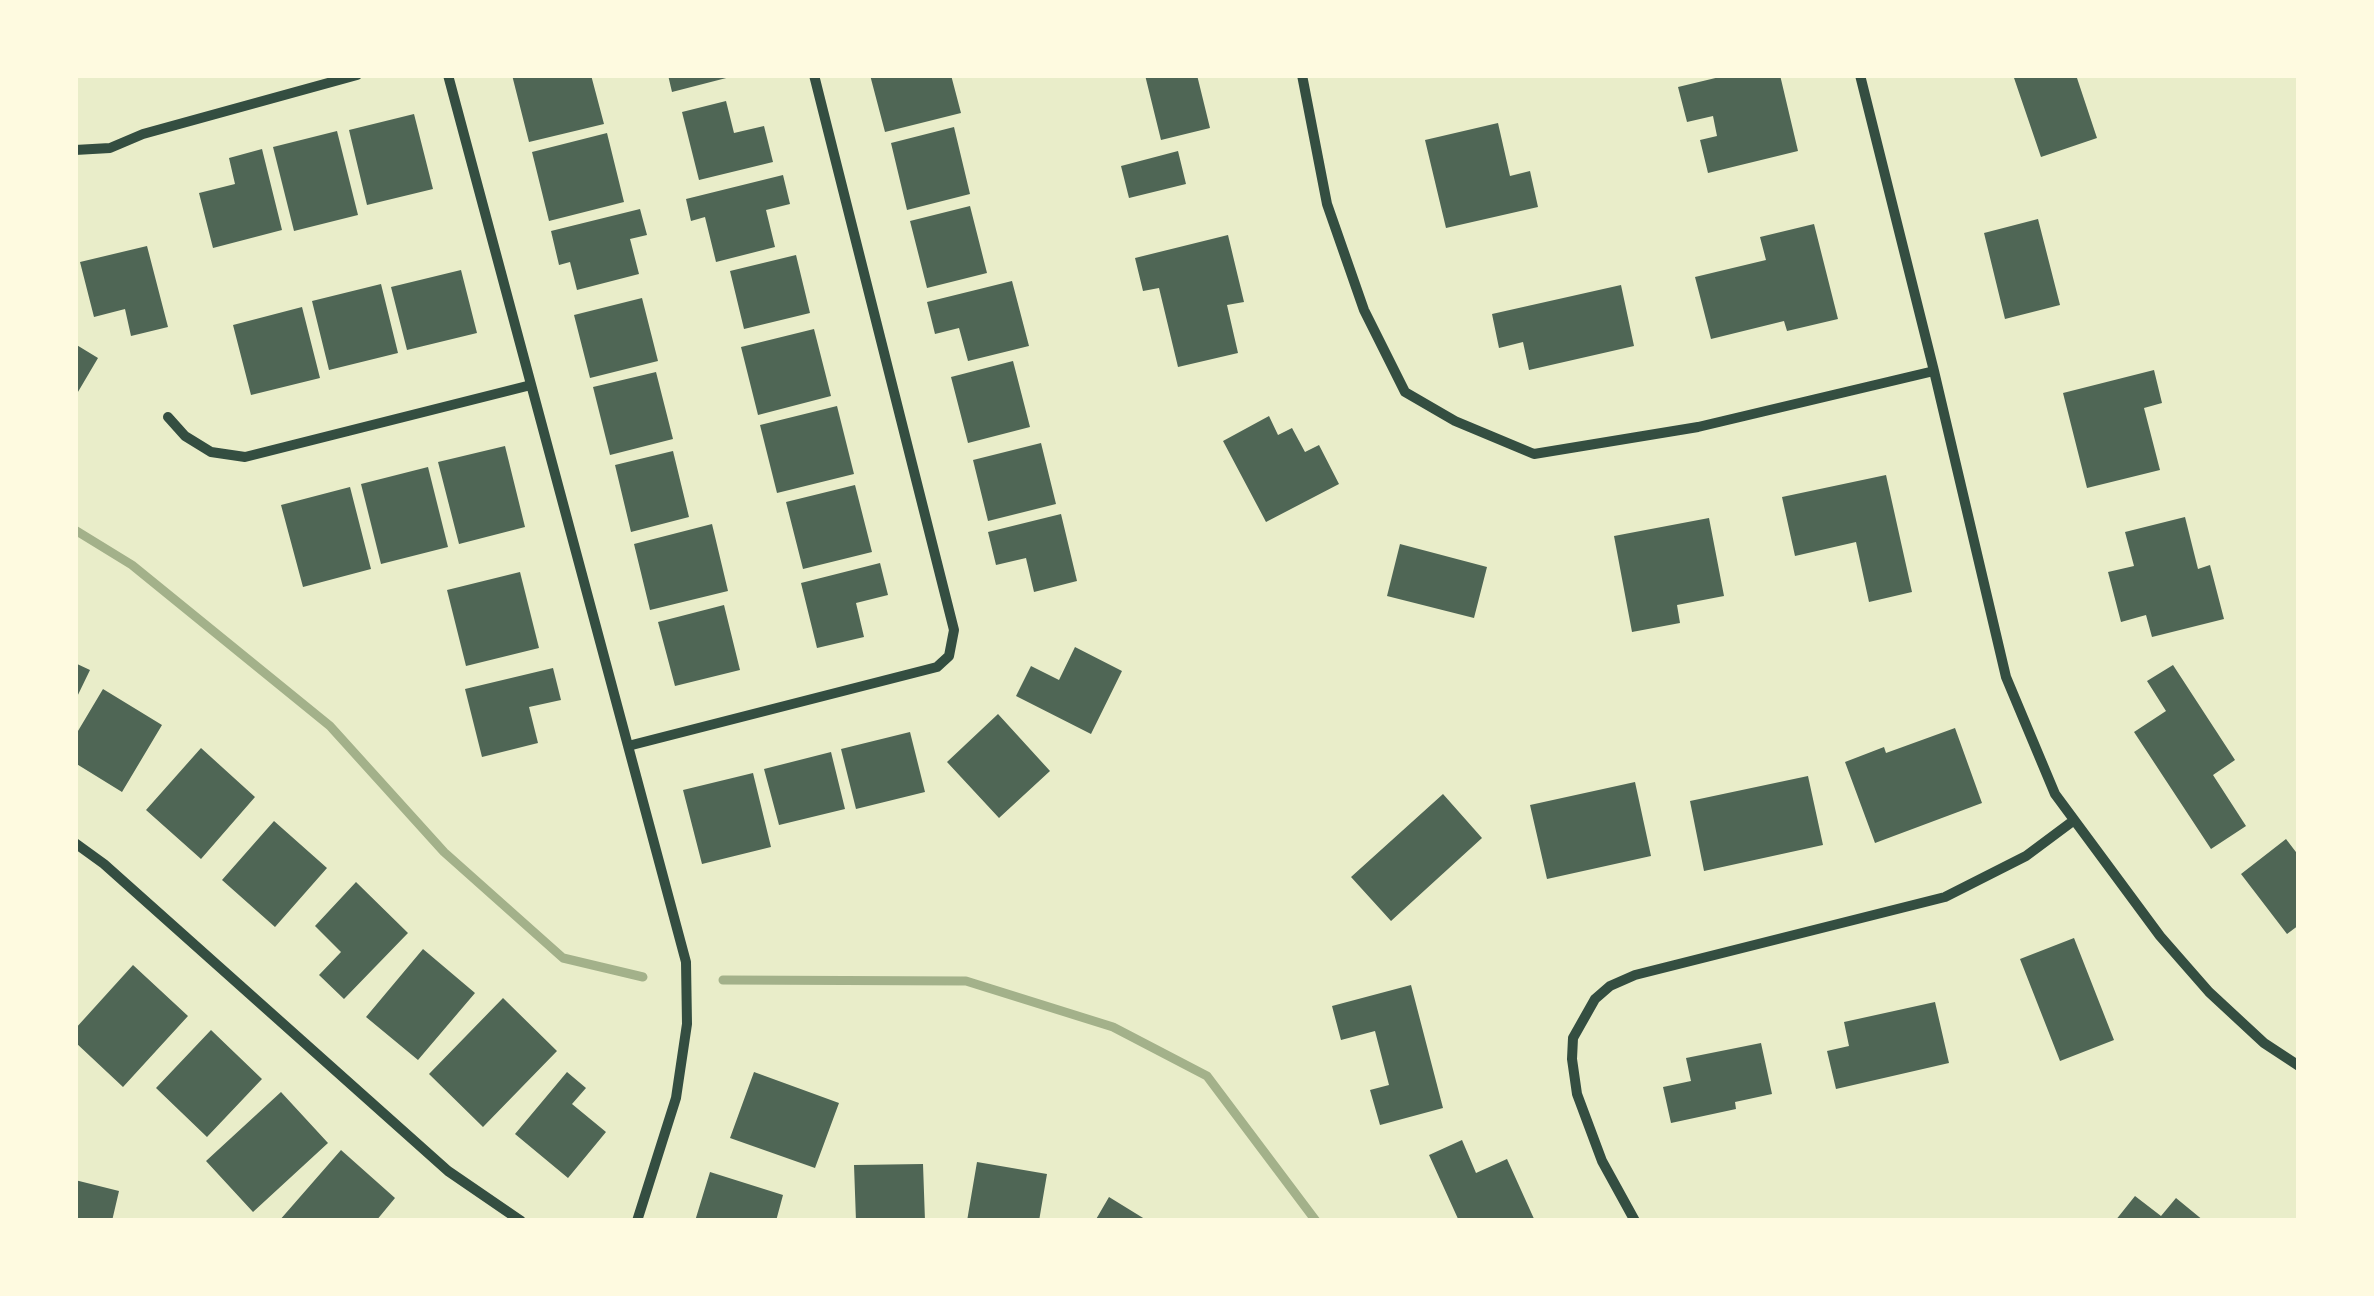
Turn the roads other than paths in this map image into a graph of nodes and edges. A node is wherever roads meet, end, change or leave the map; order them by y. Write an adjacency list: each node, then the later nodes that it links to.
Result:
1 (356, 75): 6 (street)
2 (448, 75): 8 (street)
3 (814, 75): 10 (street)
4 (1302, 75): 7 (street)
5 (1860, 75): 7 (street)
6 (75, 150)
7 (1934, 372): 11 (street)
8 (531, 385): 9 (street); 10 (street)
9 (168, 417)
10 (628, 746): 15 (street)
11 (2073, 821): 13 (street); 16 (street)
12 (75, 843): 14 (street)
13 (2299, 1066)
14 (521, 1221)
15 (637, 1221)
16 (1635, 1221)

